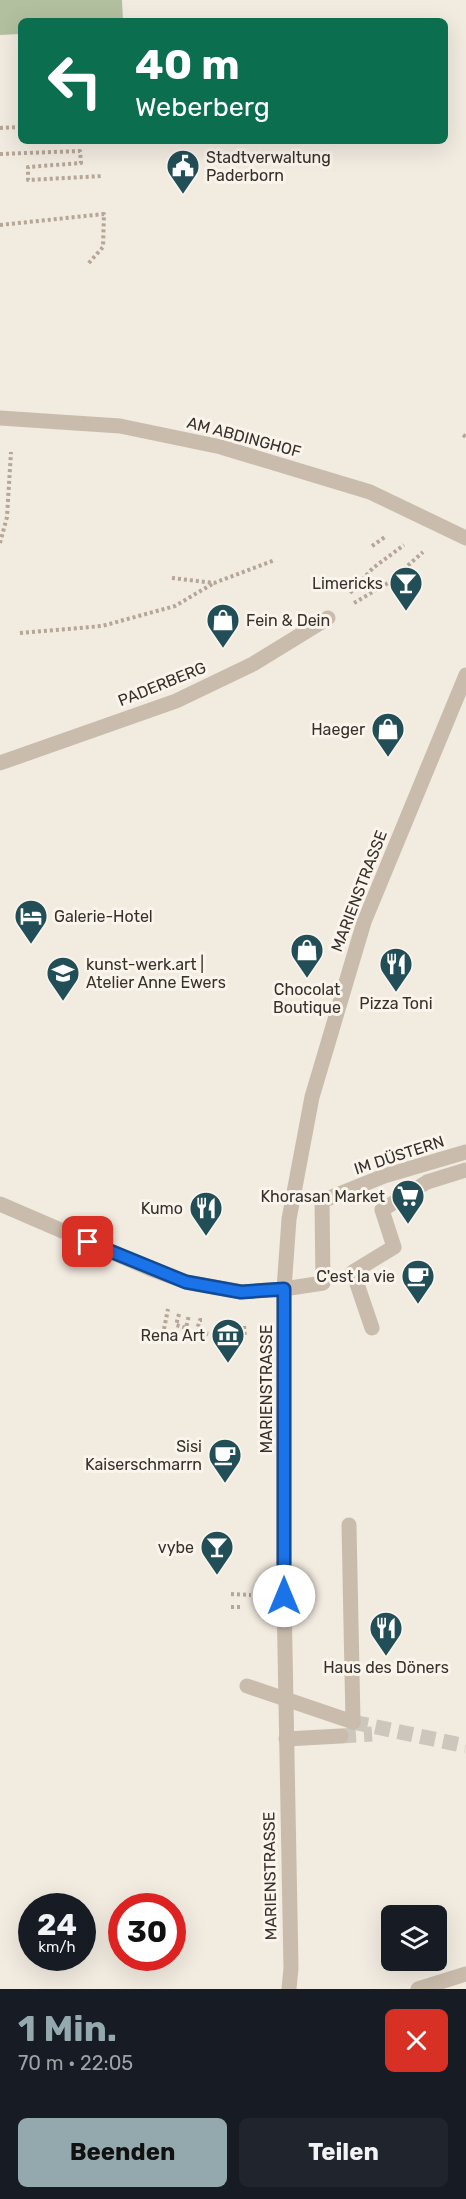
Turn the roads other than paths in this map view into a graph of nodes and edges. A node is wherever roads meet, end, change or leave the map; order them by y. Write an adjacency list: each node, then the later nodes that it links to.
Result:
1 (0, 418): 2 (street, AM ABDINGHOF)
2 (466, 538)
3 (328, 618): 5 (street, PADERBERG)
4 (466, 675): 9 (street, MARIENSTRASSE)
5 (0, 763)
6 (466, 1152): 9 (street, IM DÜSTERN)
7 (466, 1170): 10 (street, IM DÜSTERN)
8 (0, 1204): 9 (street)
9 (284, 1289): 14 (street, MARIENSTRASSE)
10 (372, 1328)
11 (349, 1525): 12 (street, bridge)
12 (247, 1686)
13 (342, 1736): 14 (street)
14 (286, 1739): 16 (street, MARIENSTRASSE)
15 (466, 1974): 17 (street)
16 (289, 1989)
17 (418, 1989)

